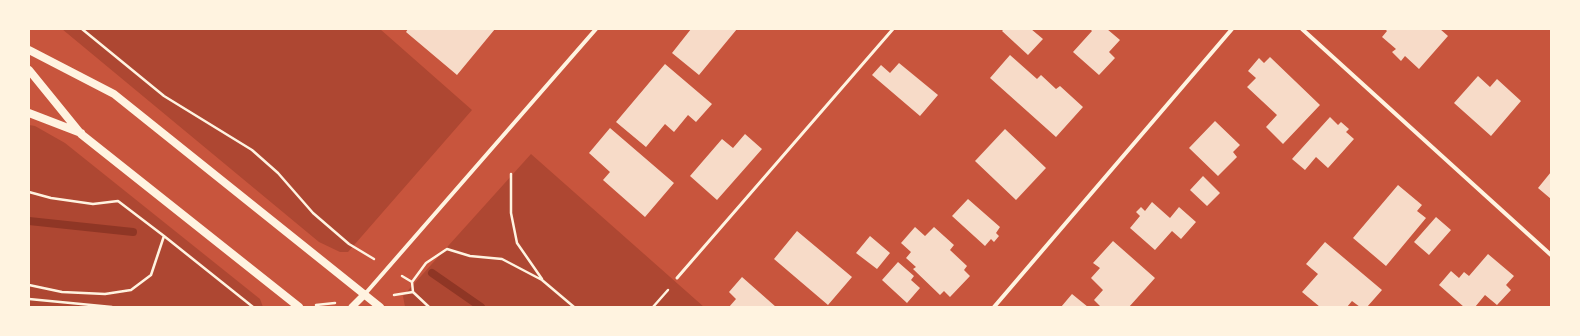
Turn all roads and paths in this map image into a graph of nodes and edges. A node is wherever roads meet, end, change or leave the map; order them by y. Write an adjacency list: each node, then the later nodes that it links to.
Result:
1 (82, 29): 13 (path)
2 (596, 29): 18 (street)
3 (893, 29): 15 (lane)
4 (1232, 29): 28 (street)
5 (1302, 29): 14 (street)
6 (29, 50): 18 (main road)
7 (29, 70): 9 (main road)
8 (29, 113): 9 (main road)
9 (82, 134): 22 (main road)
10 (511, 174): 16 (path)
11 (29, 192): 12 (path)
12 (164, 236): 17 (path); 21 (path)
13 (349, 244)
14 (1551, 255)
15 (677, 278): 27 (path)
16 (542, 280): 25 (path); 26 (path)
17 (29, 285)
18 (365, 294): 23 (street); 24 (main road)
19 (29, 299): 20 (path)
20 (112, 307)
21 (253, 307)
22 (299, 307)
23 (352, 307)
24 (380, 307)
25 (429, 307)
26 (574, 307)
27 (653, 307)
28 (994, 307)

